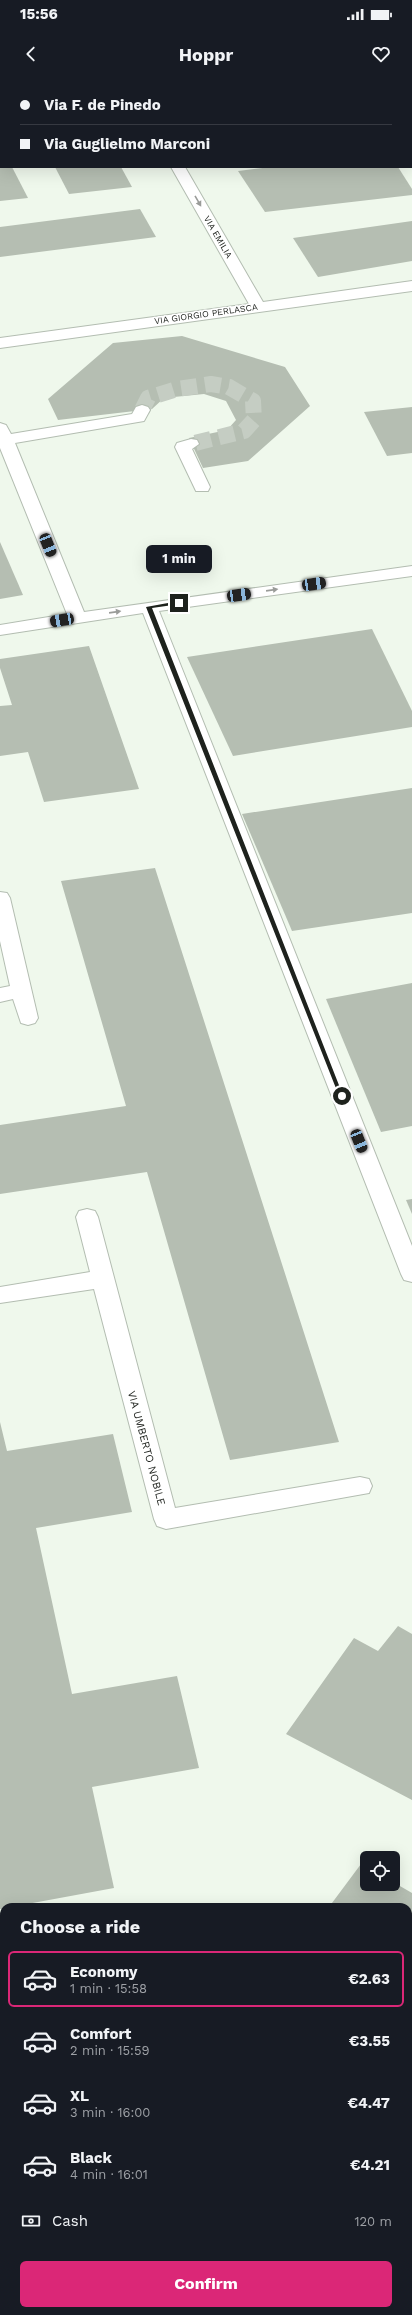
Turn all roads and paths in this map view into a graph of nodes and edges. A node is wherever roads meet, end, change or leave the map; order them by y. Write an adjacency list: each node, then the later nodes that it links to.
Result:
1 (179, 168): 3 (street, VIA EMILIA, one-way to 3)
2 (412, 286): 3 (street, VIA GIORGIO PERLASCA)
3 (258, 306): 4 (street, VIA GIORGIO PERLASCA)
4 (0, 342)
5 (142, 410): 6 (street)
6 (3, 434): 11 (street)
7 (191, 444): 8 (street)
8 (202, 487)
9 (409, 577): 10 (street, one-way to 9)
10 (149, 607): 11 (street, one-way to 10); 18 (street)
11 (77, 617): 12 (street)
12 (0, 630)
13 (0, 898): 14 (street)
14 (20, 991): 15 (street); 16 (street)
15 (0, 995)
16 (28, 1018)
17 (87, 1217): 19 (street, VIA UMBERTO NOBILE)
18 (412, 1274)
19 (102, 1279): 20 (street); 21 (street, VIA UMBERTO NOBILE)
20 (0, 1295)
21 (360, 1486)

